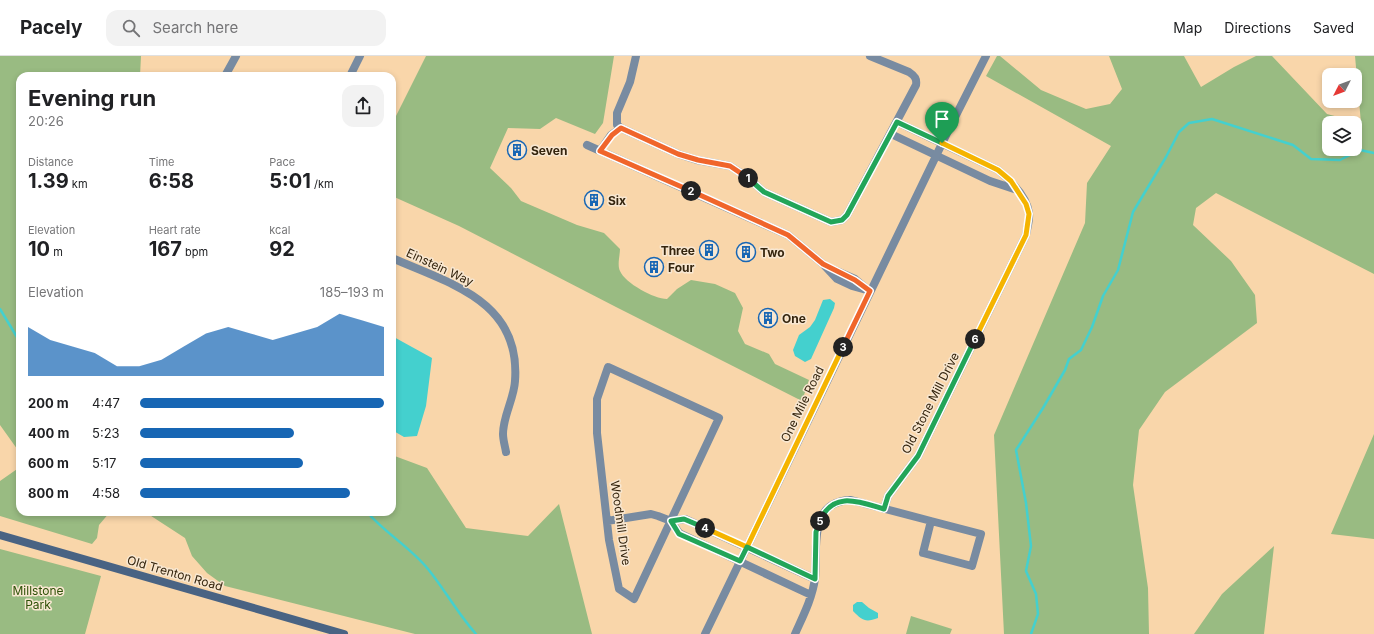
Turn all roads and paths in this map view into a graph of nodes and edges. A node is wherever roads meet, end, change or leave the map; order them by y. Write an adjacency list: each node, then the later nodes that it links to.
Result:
1 (236, 56): 6 (street)
2 (360, 56): 7 (street)
3 (636, 56): 9 (street)
4 (870, 56): 8 (street)
5 (986, 56): 11 (street, One Mile Road)
6 (227, 72)
7 (352, 72)
8 (897, 122): 10 (street); 11 (street, Old Stone Mill Drive)
9 (621, 128): 10 (street); 13 (street)
10 (891, 134): 14 (street)
11 (942, 143): 14 (street, One Mile Road); 15 (street, Old Stone Mill Drive)
12 (587, 145): 13 (street)
13 (600, 151): 17 (street)
14 (936, 155): 15 (street); 17 (street, One Mile Road)
15 (1017, 190): 19 (street, Old Stone Mill Drive)
16 (396, 260): 18 (street, Einstein Way)
17 (870, 291): 24 (street, One Mile Road)
18 (506, 452)
19 (884, 509): 22 (street); 26 (street)
20 (607, 521): 21 (street); 21 (street, Woodmill Drive); 21 (street, Woodmill Drive)
21 (671, 521): 24 (street); 25 (street)
22 (931, 521): 22 (street)
23 (0, 534): 28 (main road, Old Trenton Road)
24 (747, 547): 25 (street, One Mile Road); 26 (street)
25 (740, 561): 27 (street); 29 (street, One Mile Road)
26 (815, 579): 27 (street)
27 (811, 595): 30 (street)
28 (344, 634)
29 (704, 634)
30 (795, 634)

